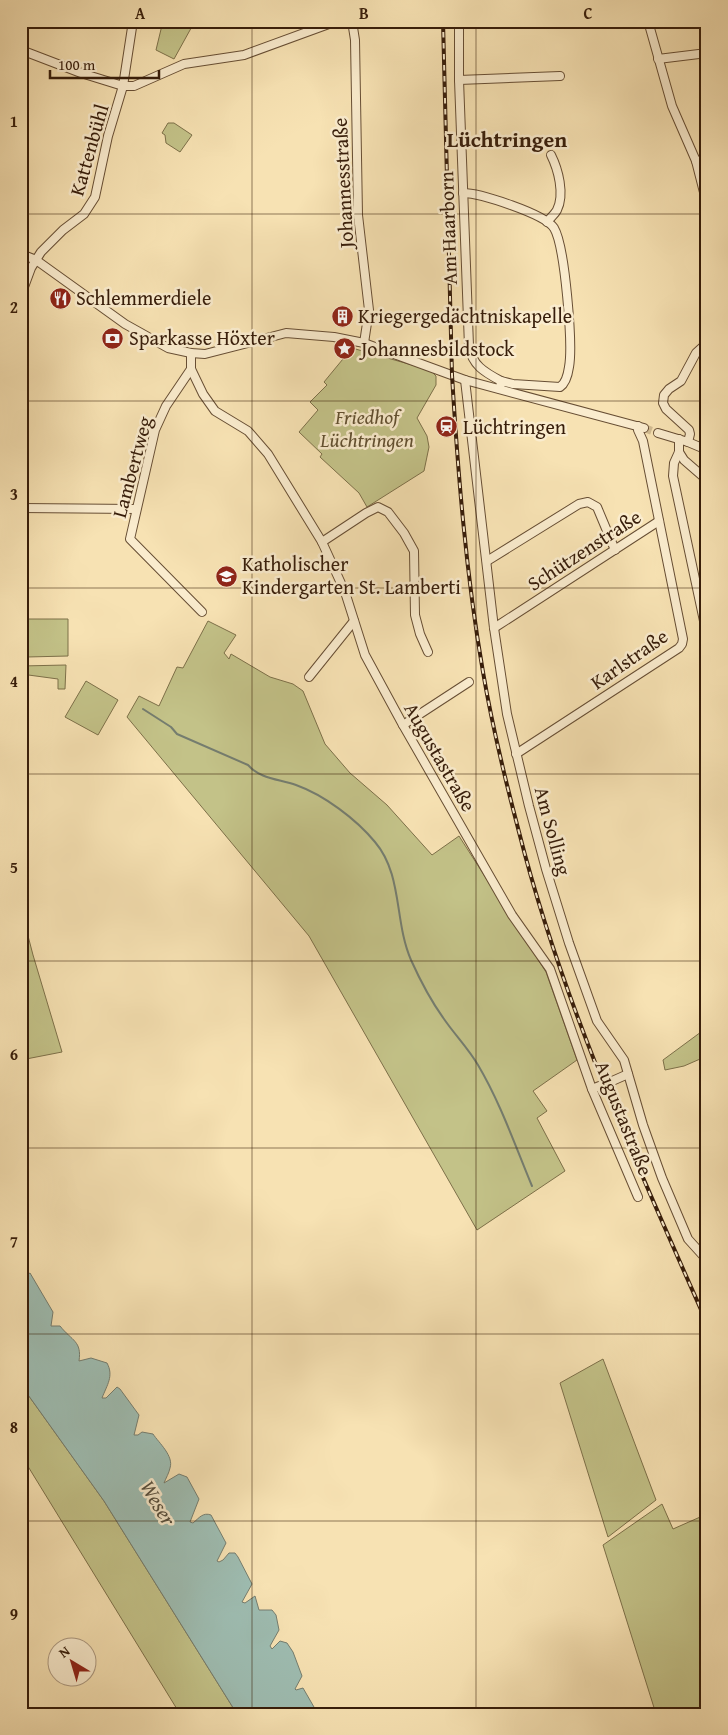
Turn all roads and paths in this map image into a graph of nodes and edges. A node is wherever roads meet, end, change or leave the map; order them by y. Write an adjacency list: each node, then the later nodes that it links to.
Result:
1 (133, 21): 11 (street, Kattenbühl)
2 (337, 21): 11 (street)
3 (352, 21): 21 (street, Johannesstraße)
4 (459, 21): 10 (street, Am Haarborn)
5 (648, 21): 8 (street)
6 (21, 50): 11 (street)
7 (707, 54): 8 (street)
8 (658, 59): 13 (street)
9 (560, 76): 10 (street)
10 (459, 80): 15 (street, Am Haarborn)
11 (124, 86): 19 (street, Kattenbühl)
12 (552, 155): 17 (street)
13 (696, 160): 14 (street); 16 (street)
14 (707, 160)
15 (463, 193): 17 (street); 26 (street, Am Haarborn)
16 (707, 204)
17 (546, 222): 26 (street)
18 (21, 254): 19 (street)
19 (36, 260): 20 (street, Kattenbühl); 23 (street)
20 (21, 294)
21 (364, 343): 23 (street); 25 (street)
22 (707, 344): 29 (street)
23 (191, 353): 24 (street, Augustastraße)
24 (191, 369): 34 (street, Lambertweg); 36 (street, Augustastraße)
25 (465, 380): 26 (street); 38 (street, Am Solling)
26 (501, 385): 35 (street, Schützenstraße)
27 (658, 432): 28 (street)
28 (679, 439): 29 (street); 31 (street)
29 (688, 442): 30 (street)
30 (707, 450)
31 (679, 452): 32 (street); 42 (street)
32 (707, 480)
33 (21, 508): 34 (street)
34 (136, 508): 39 (street, Lambertweg)
35 (659, 521): 37 (street, Schützenstraße); 47 (street, Karlstraße)
36 (322, 542): 40 (street, Augustastraße); 43 (street)
37 (616, 550): 38 (street); 41 (street, Schützenstraße)
38 (487, 561): 41 (street, Am Solling)
39 (202, 612)
40 (354, 621): 44 (street); 46 (street, Augustastraße)
41 (494, 628): 47 (street, Am Solling)
42 (707, 635)
43 (428, 652)
44 (309, 677)
45 (469, 682): 46 (street)
46 (403, 725): 51 (street, Augustastraße)
47 (516, 754): 48 (street, Am Solling)
48 (628, 1074): 49 (street); 53 (street, Am Solling)
49 (610, 1082)
50 (602, 1085): 51 (street)
51 (592, 1088): 52 (street, Augustastraße)
52 (638, 1197)
53 (707, 1260)

